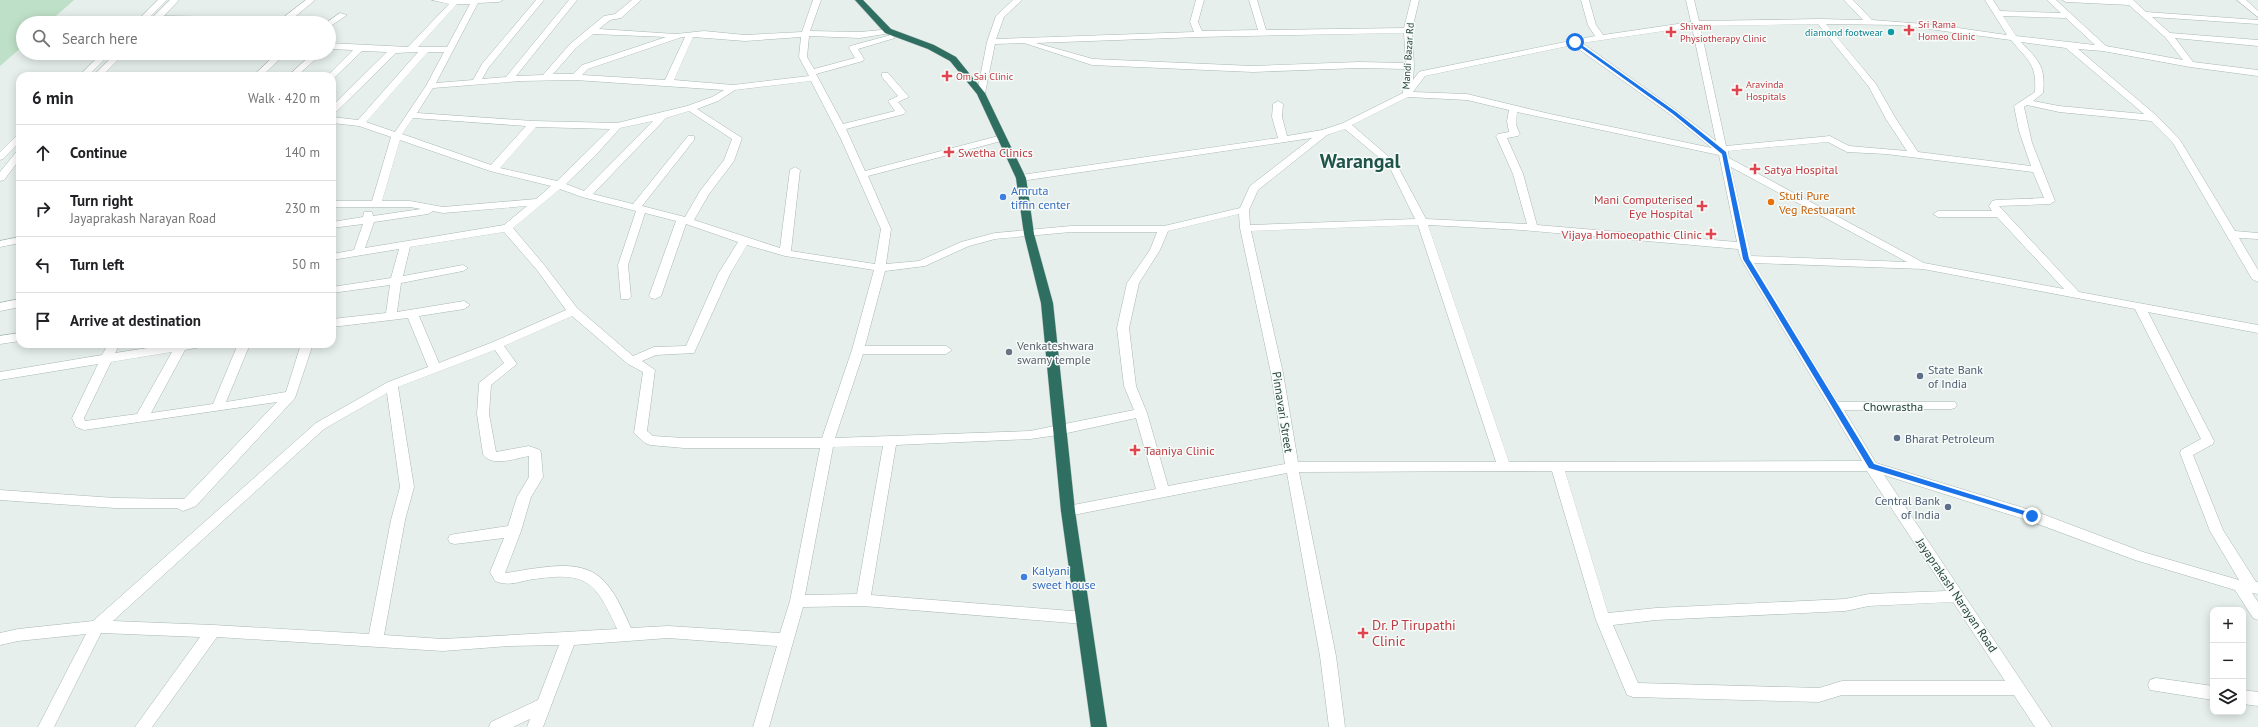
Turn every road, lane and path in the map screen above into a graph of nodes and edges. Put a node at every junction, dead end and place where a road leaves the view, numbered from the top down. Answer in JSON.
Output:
{"nodes":[{"id":1,"x":163,"y":0,"type":"edge"},
{"id":2,"x":175,"y":0,"type":"edge"},
{"id":3,"x":311,"y":0,"type":"edge"},
{"id":4,"x":441,"y":0,"type":"edge"},
{"id":5,"x":473,"y":0,"type":"edge"},
{"id":6,"x":499,"y":0,"type":"edge"},
{"id":7,"x":540,"y":0,"type":"edge"},
{"id":8,"x":560,"y":0,"type":"edge"},
{"id":9,"x":573,"y":0,"type":"edge"},
{"id":10,"x":637,"y":0,"type":"edge"},
{"id":11,"x":817,"y":0,"type":"edge"},
{"id":12,"x":859,"y":0,"type":"edge"},
{"id":13,"x":1018,"y":0,"type":"edge"},
{"id":14,"x":1200,"y":0,"type":"edge"},
{"id":15,"x":1253,"y":0,"type":"edge"},
{"id":16,"x":1415,"y":0,"type":"edge"},
{"id":17,"x":1586,"y":0,"type":"edge"},
{"id":18,"x":1690,"y":0,"type":"edge"},
{"id":19,"x":1848,"y":0,"type":"edge"},
{"id":20,"x":1989,"y":0,"type":"edge"},
{"id":21,"x":2051,"y":0,"type":"edge"},
{"id":22,"x":2066,"y":0,"type":"edge"},
{"id":23,"x":2241,"y":0,"type":"edge"},
{"id":24,"x":455,"y":2,"type":"junction"},
{"id":25,"x":2130,"y":2,"type":"edge"},
{"id":26,"x":1998,"y":13,"type":"junction"},
{"id":27,"x":2144,"y":14,"type":"junction"},
{"id":28,"x":343,"y":15,"type":"dead end"},
{"id":29,"x":2258,"y":15,"type":"edge"},
{"id":30,"x":146,"y":16,"type":"edge"},
{"id":31,"x":159,"y":16,"type":"edge"},
{"id":32,"x":292,"y":16,"type":"edge"},
{"id":33,"x":2068,"y":16,"type":"junction"},
{"id":34,"x":336,"y":20,"type":"edge"},
{"id":35,"x":1820,"y":21,"type":"junction"},
{"id":36,"x":1869,"y":21,"type":"junction"},
{"id":37,"x":2258,"y":22,"type":"edge"},
{"id":38,"x":1695,"y":24,"type":"junction"},
{"id":39,"x":1408,"y":30,"type":"junction"},
{"id":40,"x":591,"y":31,"type":"junction"},
{"id":41,"x":1263,"y":32,"type":"junction"},
{"id":42,"x":805,"y":34,"type":"junction"},
{"id":43,"x":892,"y":34,"type":"junction"},
{"id":44,"x":1199,"y":34,"type":"junction"},
{"id":45,"x":686,"y":35,"type":"junction"},
{"id":46,"x":2168,"y":35,"type":"junction"},
{"id":47,"x":1600,"y":38,"type":"junction"},
{"id":48,"x":2015,"y":39,"type":"junction"},
{"id":49,"x":1019,"y":40,"type":"junction"},
{"id":50,"x":991,"y":42,"type":"junction"},
{"id":51,"x":1575,"y":42,"type":"junction"},
{"id":52,"x":2258,"y":43,"type":"edge"},
{"id":53,"x":336,"y":46,"type":"edge"},
{"id":54,"x":2069,"y":46,"type":"junction"},
{"id":55,"x":361,"y":47,"type":"junction"},
{"id":56,"x":2103,"y":48,"type":"junction"},
{"id":57,"x":411,"y":49,"type":"junction"},
{"id":58,"x":450,"y":49,"type":"junction"},
{"id":59,"x":394,"y":50,"type":"junction"},
{"id":60,"x":425,"y":50,"type":"junction"},
{"id":61,"x":100,"y":60,"type":"edge"},
{"id":62,"x":114,"y":60,"type":"edge"},
{"id":63,"x":274,"y":60,"type":"edge"},
{"id":64,"x":310,"y":60,"type":"edge"},
{"id":65,"x":2190,"y":64,"type":"junction"},
{"id":66,"x":1410,"y":66,"type":"junction"},
{"id":67,"x":87,"y":72,"type":"edge"},
{"id":68,"x":101,"y":72,"type":"edge"},
{"id":69,"x":261,"y":72,"type":"edge"},
{"id":70,"x":297,"y":72,"type":"edge"},
{"id":71,"x":335,"y":72,"type":"edge"},
{"id":72,"x":2248,"y":72,"type":"junction"},
{"id":73,"x":2258,"y":73,"type":"edge"},
{"id":74,"x":885,"y":74,"type":"dead end"},
{"id":75,"x":811,"y":75,"type":"junction"},
{"id":76,"x":574,"y":77,"type":"junction"},
{"id":77,"x":545,"y":78,"type":"junction"},
{"id":78,"x":509,"y":79,"type":"junction"},
{"id":79,"x":670,"y":81,"type":"junction"},
{"id":80,"x":2258,"y":81,"type":"edge"},
{"id":81,"x":476,"y":82,"type":"junction"},
{"id":82,"x":430,"y":86,"type":"junction"},
{"id":83,"x":733,"y":88,"type":"junction"},
{"id":84,"x":981,"y":93,"type":"junction"},
{"id":85,"x":1407,"y":94,"type":"junction"},
{"id":86,"x":2025,"y":102,"type":"junction"},
{"id":87,"x":1278,"y":104,"type":"dead end"},
{"id":88,"x":336,"y":107,"type":"edge"},
{"id":89,"x":690,"y":108,"type":"junction"},
{"id":90,"x":1514,"y":108,"type":"junction"},
{"id":91,"x":409,"y":115,"type":"junction"},
{"id":92,"x":662,"y":116,"type":"junction"},
{"id":93,"x":2154,"y":118,"type":"junction"},
{"id":94,"x":336,"y":120,"type":"edge"},
{"id":95,"x":360,"y":123,"type":"junction"},
{"id":96,"x":533,"y":124,"type":"junction"},
{"id":97,"x":1346,"y":125,"type":"junction"},
{"id":98,"x":617,"y":126,"type":"junction"},
{"id":99,"x":840,"y":128,"type":"junction"},
{"id":100,"x":1324,"y":133,"type":"junction"},
{"id":101,"x":396,"y":137,"type":"junction"},
{"id":102,"x":691,"y":138,"type":"dead end"},
{"id":103,"x":1002,"y":138,"type":"junction"},
{"id":104,"x":1284,"y":138,"type":"junction"},
{"id":105,"x":16,"y":141,"type":"edge"},
{"id":106,"x":1724,"y":154,"type":"junction"},
{"id":107,"x":1915,"y":155,"type":"junction"},
{"id":108,"x":0,"y":157,"type":"edge"},
{"id":109,"x":16,"y":158,"type":"edge"},
{"id":110,"x":493,"y":169,"type":"junction"},
{"id":111,"x":795,"y":170,"type":"dead end"},
{"id":112,"x":2038,"y":170,"type":"junction"},
{"id":113,"x":861,"y":175,"type":"junction"},
{"id":114,"x":0,"y":178,"type":"edge"},
{"id":115,"x":1021,"y":178,"type":"junction"},
{"id":116,"x":560,"y":185,"type":"junction"},
{"id":117,"x":586,"y":195,"type":"junction"},
{"id":118,"x":374,"y":201,"type":"junction"},
{"id":119,"x":539,"y":202,"type":"junction"},
{"id":120,"x":336,"y":204,"type":"edge"},
{"id":121,"x":638,"y":209,"type":"junction"},
{"id":122,"x":443,"y":210,"type":"junction"},
{"id":123,"x":1244,"y":210,"type":"junction"},
{"id":124,"x":1938,"y":214,"type":"dead end"},
{"id":125,"x":2000,"y":214,"type":"junction"},
{"id":126,"x":369,"y":220,"type":"junction"},
{"id":127,"x":685,"y":220,"type":"junction"},
{"id":128,"x":1422,"y":222,"type":"junction"},
{"id":129,"x":336,"y":224,"type":"edge"},
{"id":130,"x":507,"y":228,"type":"junction"},
{"id":131,"x":1245,"y":228,"type":"junction"},
{"id":132,"x":1533,"y":228,"type":"junction"},
{"id":133,"x":1164,"y":230,"type":"junction"},
{"id":134,"x":1029,"y":234,"type":"junction"},
{"id":135,"x":2231,"y":234,"type":"junction"},
{"id":136,"x":2258,"y":236,"type":"edge"},
{"id":137,"x":16,"y":241,"type":"edge"},
{"id":138,"x":744,"y":241,"type":"junction"},
{"id":139,"x":0,"y":244,"type":"edge"},
{"id":140,"x":406,"y":244,"type":"junction"},
{"id":141,"x":1742,"y":246,"type":"junction"},
{"id":142,"x":358,"y":253,"type":"junction"},
{"id":143,"x":785,"y":253,"type":"junction"},
{"id":144,"x":336,"y":256,"type":"edge"},
{"id":145,"x":1746,"y":259,"type":"junction"},
{"id":146,"x":1923,"y":266,"type":"junction"},
{"id":147,"x":463,"y":268,"type":"dead end"},
{"id":148,"x":880,"y":268,"type":"junction"},
{"id":149,"x":2258,"y":278,"type":"edge"},
{"id":150,"x":396,"y":281,"type":"junction"},
{"id":151,"x":336,"y":289,"type":"edge"},
{"id":152,"x":2075,"y":294,"type":"junction"},
{"id":153,"x":655,"y":296,"type":"dead end"},
{"id":154,"x":625,"y":297,"type":"dead end"},
{"id":155,"x":16,"y":304,"type":"edge"},
{"id":156,"x":464,"y":305,"type":"dead end"},
{"id":157,"x":0,"y":307,"type":"edge"},
{"id":158,"x":2140,"y":308,"type":"junction"},
{"id":159,"x":573,"y":311,"type":"junction"},
{"id":160,"x":412,"y":314,"type":"junction"},
{"id":161,"x":391,"y":316,"type":"junction"},
{"id":162,"x":336,"y":323,"type":"edge"},
{"id":163,"x":2258,"y":329,"type":"edge"},
{"id":164,"x":16,"y":337,"type":"edge"},
{"id":165,"x":0,"y":340,"type":"edge"},
{"id":166,"x":497,"y":345,"type":"junction"},
{"id":167,"x":112,"y":348,"type":"edge"},
{"id":168,"x":168,"y":348,"type":"edge"},
{"id":169,"x":180,"y":348,"type":"edge"},
{"id":170,"x":242,"y":348,"type":"edge"},
{"id":171,"x":306,"y":348,"type":"edge"},
{"id":172,"x":858,"y":350,"type":"junction"},
{"id":173,"x":946,"y":350,"type":"dead end"},
{"id":174,"x":106,"y":358,"type":"junction"},
{"id":175,"x":632,"y":361,"type":"junction"},
{"id":176,"x":435,"y":368,"type":"junction"},
{"id":177,"x":0,"y":376,"type":"edge"},
{"id":178,"x":392,"y":385,"type":"junction"},
{"id":179,"x":291,"y":395,"type":"junction"},
{"id":180,"x":1952,"y":405,"type":"dead end"},
{"id":181,"x":1835,"y":406,"type":"junction"},
{"id":182,"x":218,"y":407,"type":"junction"},
{"id":183,"x":1141,"y":413,"type":"junction"},
{"id":184,"x":141,"y":419,"type":"junction"},
{"id":185,"x":1058,"y":431,"type":"junction"},
{"id":186,"x":890,"y":441,"type":"junction"},
{"id":187,"x":827,"y":443,"type":"junction"},
{"id":188,"x":1871,"y":466,"type":"junction"},
{"id":189,"x":1292,"y":467,"type":"junction"},
{"id":190,"x":1557,"y":467,"type":"junction"},
{"id":191,"x":1505,"y":468,"type":"junction"},
{"id":192,"x":1163,"y":491,"type":"junction"},
{"id":193,"x":0,"y":495,"type":"edge"},
{"id":194,"x":1068,"y":511,"type":"junction"},
{"id":195,"x":514,"y":531,"type":"junction"},
{"id":196,"x":455,"y":539,"type":"dead end"},
{"id":197,"x":2250,"y":587,"type":"edge"},
{"id":198,"x":1957,"y":596,"type":"junction"},
{"id":199,"x":863,"y":600,"type":"junction"},
{"id":200,"x":798,"y":601,"type":"junction"},
{"id":201,"x":2258,"y":614,"type":"edge"},
{"id":202,"x":1084,"y":618,"type":"junction"},
{"id":203,"x":1603,"y":620,"type":"junction"},
{"id":204,"x":97,"y":627,"type":"junction"},
{"id":205,"x":213,"y":631,"type":"junction"},
{"id":206,"x":627,"y":635,"type":"junction"},
{"id":207,"x":569,"y":638,"type":"junction"},
{"id":208,"x":0,"y":639,"type":"edge"},
{"id":209,"x":787,"y":640,"type":"junction"},
{"id":210,"x":375,"y":642,"type":"junction"},
{"id":211,"x":2156,"y":685,"type":"dead end"},
{"id":212,"x":2018,"y":688,"type":"junction"},
{"id":213,"x":2210,"y":693,"type":"edge"},
{"id":214,"x":2246,"y":698,"type":"edge"},
{"id":215,"x":2258,"y":700,"type":"edge"},
{"id":216,"x":543,"y":705,"type":"junction"},
{"id":217,"x":46,"y":727,"type":"edge"},
{"id":218,"x":143,"y":727,"type":"edge"},
{"id":219,"x":497,"y":727,"type":"edge"},
{"id":220,"x":535,"y":727,"type":"edge"},
{"id":221,"x":761,"y":727,"type":"edge"},
{"id":222,"x":1099,"y":727,"type":"edge"},
{"id":223,"x":1338,"y":727,"type":"edge"},
{"id":224,"x":2044,"y":727,"type":"edge"}],
"edges":[{"from":1,"to":30,"type":"street"},
{"from":2,"to":31,"type":"street"},
{"from":3,"to":32,"type":"street"},
{"from":4,"to":24,"type":"street"},
{"from":5,"to":6,"type":"street"},
{"from":5,"to":24,"type":"street"},
{"from":5,"to":58,"type":"street"},
{"from":7,"to":81,"type":"street"},
{"from":8,"to":9,"type":"street"},
{"from":9,"to":78,"type":"street"},
{"from":10,"to":40,"type":"street"},
{"from":11,"to":42,"type":"street"},
{"from":12,"to":43,"type":"highway"},
{"from":13,"to":50,"type":"street"},
{"from":14,"to":44,"type":"street"},
{"from":15,"to":41,"type":"street"},
{"from":16,"to":39,"type":"street","name":"Mandi Bazar Rd"},
{"from":17,"to":47,"type":"street"},
{"from":18,"to":38,"type":"street","name":"Jayaprakash Narayan Road"},
{"from":19,"to":36,"type":"street"},
{"from":20,"to":26,"type":"street"},
{"from":21,"to":33,"type":"street"},
{"from":22,"to":25,"type":"street"},
{"from":23,"to":29,"type":"street"},
{"from":24,"to":57,"type":"street"},
{"from":25,"to":27,"type":"street"},
{"from":26,"to":33,"type":"street"},
{"from":26,"to":48,"type":"street"},
{"from":27,"to":37,"type":"street"},
{"from":27,"to":46,"type":"street"},
{"from":28,"to":34,"type":"street"},
{"from":33,"to":56,"type":"street"},
{"from":35,"to":36,"type":"street"},
{"from":35,"to":38,"type":"street"},
{"from":35,"to":107,"type":"street"},
{"from":36,"to":48,"type":"street"},
{"from":38,"to":47,"type":"street"},
{"from":38,"to":106,"type":"street","name":"Jayaprakash Narayan Road"},
{"from":39,"to":41,"type":"street"},
{"from":39,"to":66,"type":"street","name":"Mandi Bazar Rd"},
{"from":40,"to":45,"type":"street"},
{"from":40,"to":77,"type":"street"},
{"from":41,"to":44,"type":"street"},
{"from":42,"to":43,"type":"street"},
{"from":42,"to":45,"type":"street"},
{"from":42,"to":75,"type":"street"},
{"from":43,"to":75,"type":"street"},
{"from":43,"to":84,"type":"highway"},
{"from":44,"to":49,"type":"street"},
{"from":45,"to":76,"type":"street"},
{"from":45,"to":79,"type":"street"},
{"from":46,"to":52,"type":"street"},
{"from":46,"to":65,"type":"street"},
{"from":47,"to":51,"type":"street"},
{"from":48,"to":54,"type":"street"},
{"from":48,"to":86,"type":"street"},
{"from":49,"to":50,"type":"street"},
{"from":49,"to":66,"type":"street"},
{"from":50,"to":84,"type":"street"},
{"from":51,"to":85,"type":"street"},
{"from":51,"to":106,"type":"street"},
{"from":53,"to":55,"type":"street"},
{"from":54,"to":56,"type":"street"},
{"from":54,"to":93,"type":"street"},
{"from":55,"to":59,"type":"street"},
{"from":55,"to":71,"type":"street"},
{"from":56,"to":65,"type":"street"},
{"from":57,"to":59,"type":"street"},
{"from":57,"to":60,"type":"street"},
{"from":58,"to":60,"type":"street"},
{"from":58,"to":82,"type":"street"},
{"from":59,"to":88,"type":"street"},
{"from":60,"to":95,"type":"street"},
{"from":61,"to":67,"type":"street"},
{"from":62,"to":68,"type":"street"},
{"from":63,"to":69,"type":"street"},
{"from":64,"to":70,"type":"street"},
{"from":65,"to":72,"type":"street"},
{"from":66,"to":85,"type":"street","name":"Mandi Bazar Rd"},
{"from":72,"to":73,"type":"street"},
{"from":72,"to":80,"type":"street"},
{"from":74,"to":99,"type":"street"},
{"from":75,"to":83,"type":"street"},
{"from":75,"to":99,"type":"street"},
{"from":76,"to":77,"type":"street"},
{"from":76,"to":79,"type":"street"},
{"from":77,"to":78,"type":"street"},
{"from":78,"to":81,"type":"street"},
{"from":79,"to":83,"type":"street"},
{"from":81,"to":82,"type":"street"},
{"from":82,"to":91,"type":"street"},
{"from":83,"to":89,"type":"street"},
{"from":84,"to":103,"type":"highway"},
{"from":85,"to":90,"type":"street"},
{"from":85,"to":97,"type":"street","name":"Mandi Bazar Rd"},
{"from":86,"to":93,"type":"street"},
{"from":86,"to":112,"type":"street"},
{"from":87,"to":104,"type":"street"},
{"from":89,"to":92,"type":"street"},
{"from":89,"to":127,"type":"street"},
{"from":90,"to":106,"type":"street"},
{"from":90,"to":132,"type":"street"},
{"from":91,"to":96,"type":"street"},
{"from":91,"to":101,"type":"street"},
{"from":92,"to":98,"type":"street"},
{"from":92,"to":117,"type":"street"},
{"from":93,"to":135,"type":"street"},
{"from":94,"to":95,"type":"street"},
{"from":95,"to":101,"type":"street"},
{"from":96,"to":98,"type":"street"},
{"from":96,"to":110,"type":"street"},
{"from":97,"to":100,"type":"street","name":"Mandi Bazar Rd"},
{"from":97,"to":128,"type":"street"},
{"from":98,"to":116,"type":"street"},
{"from":99,"to":113,"type":"street"},
{"from":100,"to":104,"type":"street"},
{"from":100,"to":123,"type":"street","name":"Pinnavari Street"},
{"from":101,"to":110,"type":"street"},
{"from":101,"to":118,"type":"street"},
{"from":102,"to":121,"type":"street"},
{"from":103,"to":113,"type":"street"},
{"from":103,"to":115,"type":"highway"},
{"from":104,"to":115,"type":"street"},
{"from":105,"to":108,"type":"street"},
{"from":106,"to":107,"type":"street"},
{"from":106,"to":141,"type":"street","name":"Jayaprakash Narayan Road"},
{"from":106,"to":146,"type":"street"},
{"from":107,"to":112,"type":"street"},
{"from":109,"to":114,"type":"street"},
{"from":110,"to":116,"type":"street"},
{"from":111,"to":143,"type":"street"},
{"from":112,"to":125,"type":"street"},
{"from":113,"to":148,"type":"street"},
{"from":115,"to":134,"type":"highway"},
{"from":116,"to":117,"type":"street"},
{"from":116,"to":119,"type":"street"},
{"from":117,"to":121,"type":"street"},
{"from":118,"to":120,"type":"street"},
{"from":118,"to":122,"type":"street"},
{"from":118,"to":126,"type":"street"},
{"from":119,"to":122,"type":"street"},
{"from":119,"to":130,"type":"street"},
{"from":121,"to":127,"type":"street"},
{"from":121,"to":154,"type":"street"},
{"from":122,"to":126,"type":"street"},
{"from":123,"to":131,"type":"street","name":"Pinnavari Street"},
{"from":123,"to":133,"type":"street"},
{"from":124,"to":125,"type":"street"},
{"from":125,"to":152,"type":"street"},
{"from":126,"to":129,"type":"street"},
{"from":126,"to":142,"type":"street"},
{"from":127,"to":138,"type":"street"},
{"from":127,"to":153,"type":"street"},
{"from":128,"to":131,"type":"street"},
{"from":128,"to":132,"type":"street"},
{"from":128,"to":191,"type":"street"},
{"from":130,"to":140,"type":"street"},
{"from":130,"to":159,"type":"street"},
{"from":131,"to":189,"type":"street","name":"Pinnavari Street"},
{"from":132,"to":141,"type":"street"},
{"from":133,"to":134,"type":"street"},
{"from":133,"to":183,"type":"street"},
{"from":134,"to":148,"type":"street"},
{"from":134,"to":185,"type":"highway"},
{"from":135,"to":136,"type":"street"},
{"from":135,"to":149,"type":"street"},
{"from":137,"to":139,"type":"street"},
{"from":138,"to":143,"type":"street"},
{"from":138,"to":175,"type":"street"},
{"from":140,"to":142,"type":"street"},
{"from":140,"to":150,"type":"street"},
{"from":141,"to":145,"type":"street","name":"Jayaprakash Narayan Road"},
{"from":142,"to":144,"type":"street"},
{"from":143,"to":148,"type":"street"},
{"from":145,"to":146,"type":"street"},
{"from":145,"to":181,"type":"street","name":"Jayaprakash Narayan Road"},
{"from":146,"to":152,"type":"street"},
{"from":147,"to":150,"type":"street"},
{"from":148,"to":172,"type":"street"},
{"from":150,"to":151,"type":"street"},
{"from":150,"to":161,"type":"street"},
{"from":152,"to":158,"type":"street"},
{"from":155,"to":157,"type":"street"},
{"from":156,"to":160,"type":"street"},
{"from":158,"to":163,"type":"street"},
{"from":158,"to":197,"type":"street"},
{"from":159,"to":166,"type":"street"},
{"from":159,"to":175,"type":"street"},
{"from":160,"to":161,"type":"street"},
{"from":160,"to":176,"type":"street"},
{"from":161,"to":162,"type":"street"},
{"from":164,"to":165,"type":"street"},
{"from":166,"to":176,"type":"street"},
{"from":166,"to":195,"type":"street"},
{"from":167,"to":174,"type":"street"},
{"from":168,"to":174,"type":"street"},
{"from":169,"to":184,"type":"street"},
{"from":170,"to":182,"type":"street"},
{"from":171,"to":179,"type":"street"},
{"from":172,"to":173,"type":"street"},
{"from":172,"to":187,"type":"street"},
{"from":174,"to":177,"type":"street"},
{"from":174,"to":184,"type":"street"},
{"from":175,"to":187,"type":"street"},
{"from":176,"to":178,"type":"street"},
{"from":178,"to":204,"type":"street"},
{"from":178,"to":210,"type":"street"},
{"from":179,"to":182,"type":"street"},
{"from":179,"to":193,"type":"street"},
{"from":180,"to":181,"type":"street","name":"Chowrastha"},
{"from":181,"to":188,"type":"street","name":"Jayaprakash Narayan Road"},
{"from":182,"to":184,"type":"street"},
{"from":183,"to":185,"type":"street"},
{"from":183,"to":192,"type":"street"},
{"from":185,"to":186,"type":"street"},
{"from":185,"to":194,"type":"highway"},
{"from":186,"to":187,"type":"street"},
{"from":186,"to":199,"type":"street"},
{"from":187,"to":200,"type":"street"},
{"from":188,"to":190,"type":"street"},
{"from":188,"to":197,"type":"street"},
{"from":188,"to":198,"type":"street","name":"Jayaprakash Narayan Road"},
{"from":189,"to":191,"type":"street"},
{"from":189,"to":192,"type":"street"},
{"from":189,"to":223,"type":"street","name":"Pinnavari Street"},
{"from":190,"to":191,"type":"street"},
{"from":190,"to":203,"type":"street"},
{"from":192,"to":194,"type":"street"},
{"from":194,"to":202,"type":"highway"},
{"from":195,"to":196,"type":"street"},
{"from":195,"to":206,"type":"street"},
{"from":197,"to":201,"type":"street"},
{"from":198,"to":203,"type":"street"},
{"from":198,"to":212,"type":"street","name":"Jayaprakash Narayan Road"},
{"from":199,"to":200,"type":"street"},
{"from":199,"to":202,"type":"street"},
{"from":200,"to":209,"type":"street"},
{"from":202,"to":222,"type":"highway"},
{"from":203,"to":212,"type":"street"},
{"from":204,"to":205,"type":"street"},
{"from":204,"to":208,"type":"street"},
{"from":204,"to":217,"type":"street"},
{"from":205,"to":210,"type":"street"},
{"from":205,"to":218,"type":"street"},
{"from":206,"to":207,"type":"street"},
{"from":206,"to":209,"type":"street"},
{"from":207,"to":210,"type":"street"},
{"from":207,"to":216,"type":"street"},
{"from":209,"to":221,"type":"street"},
{"from":211,"to":213,"type":"street"},
{"from":212,"to":224,"type":"street","name":"Jayaprakash Narayan Road"},
{"from":214,"to":215,"type":"street"},
{"from":216,"to":219,"type":"street"},
{"from":216,"to":220,"type":"street"}]}
